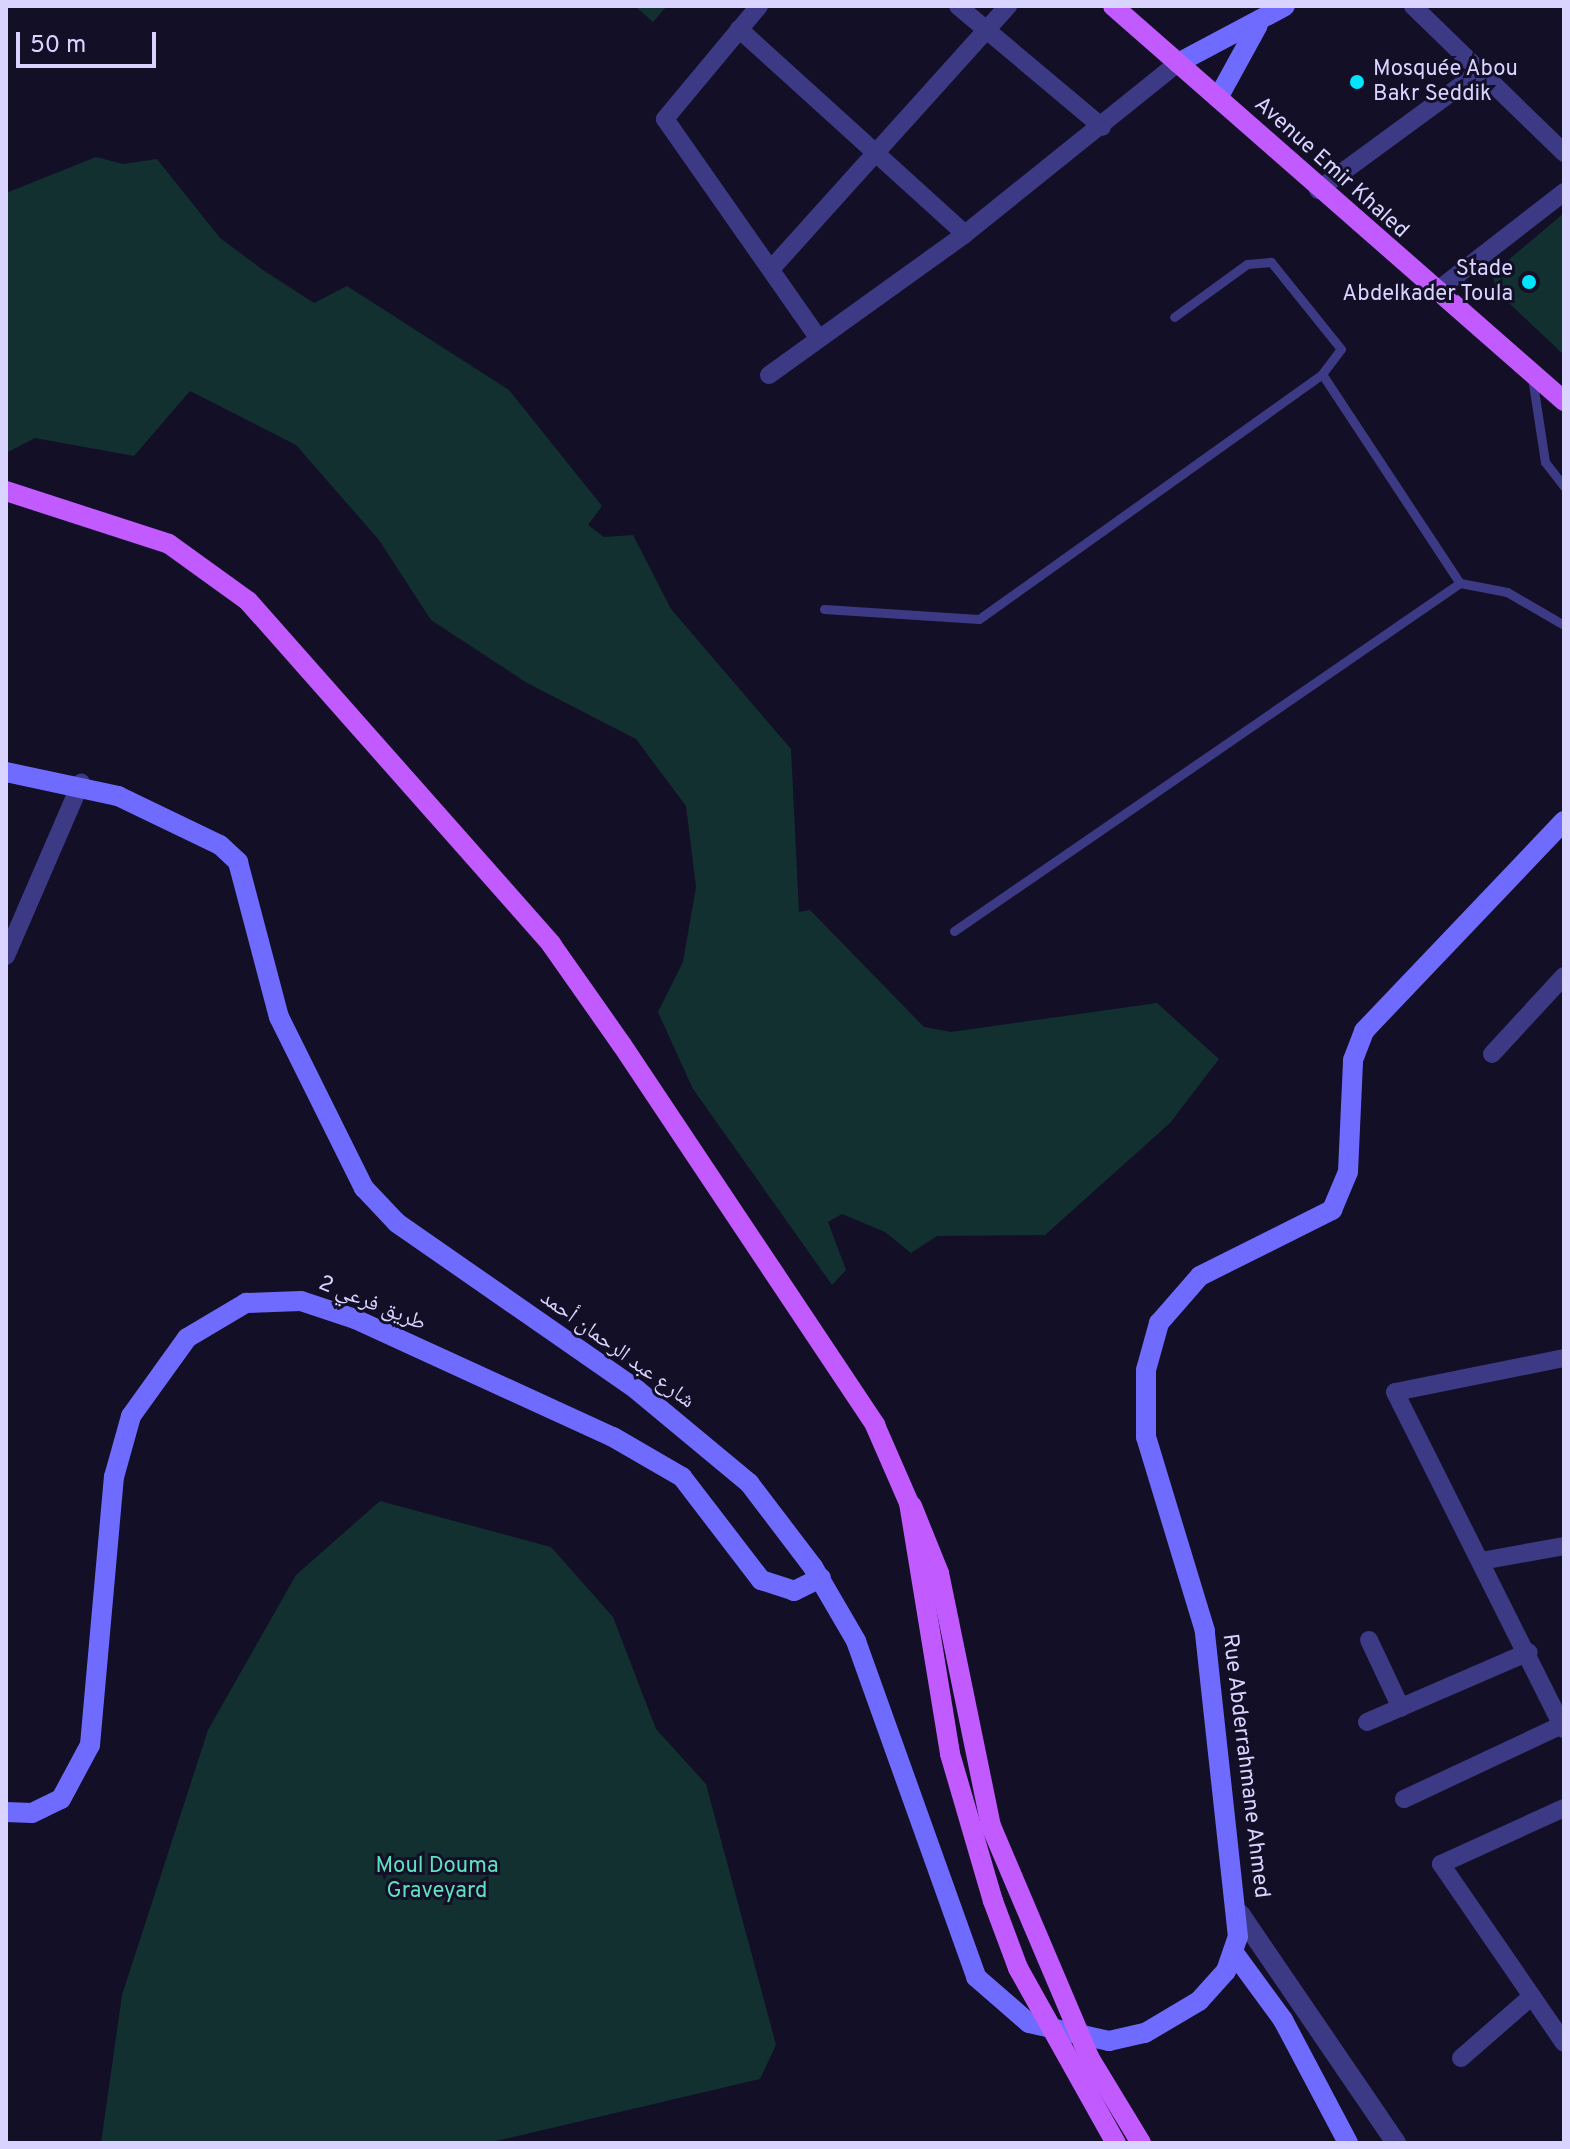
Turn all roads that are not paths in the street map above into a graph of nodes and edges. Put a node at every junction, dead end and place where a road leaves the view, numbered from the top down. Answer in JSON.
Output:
{"nodes":[{"id":1,"x":759,"y":6,"type":"edge"},
{"id":2,"x":958,"y":6,"type":"edge"},
{"id":3,"x":1008,"y":6,"type":"edge"},
{"id":4,"x":1285,"y":6,"type":"edge"},
{"id":5,"x":1413,"y":6,"type":"edge"},
{"id":6,"x":1119,"y":8,"type":"edge"},
{"id":7,"x":1259,"y":24,"type":"junction"},
{"id":8,"x":739,"y":29,"type":"junction"},
{"id":9,"x":985,"y":30,"type":"junction"},
{"id":10,"x":1178,"y":63,"type":"junction"},
{"id":11,"x":1482,"y":70,"type":"junction"},
{"id":12,"x":1218,"y":98,"type":"junction"},
{"id":13,"x":1102,"y":127,"type":"junction"},
{"id":14,"x":877,"y":152,"type":"junction"},
{"id":15,"x":1564,"y":153,"type":"edge"},
{"id":16,"x":1318,"y":190,"type":"junction"},
{"id":17,"x":1564,"y":192,"type":"edge"},
{"id":18,"x":965,"y":234,"type":"junction"},
{"id":19,"x":772,"y":268,"type":"junction"},
{"id":20,"x":1434,"y":293,"type":"junction"},
{"id":21,"x":1174,"y":317,"type":"dead end"},
{"id":22,"x":817,"y":336,"type":"junction"},
{"id":23,"x":1322,"y":374,"type":"junction"},
{"id":24,"x":1531,"y":374,"type":"junction"},
{"id":25,"x":769,"y":375,"type":"dead end"},
{"id":26,"x":1564,"y":401,"type":"edge"},
{"id":27,"x":1564,"y":486,"type":"edge"},
{"id":28,"x":6,"y":491,"type":"edge"},
{"id":29,"x":1460,"y":583,"type":"junction"},
{"id":30,"x":824,"y":609,"type":"dead end"},
{"id":31,"x":1564,"y":625,"type":"edge"},
{"id":32,"x":6,"y":772,"type":"edge"},
{"id":33,"x":81,"y":783,"type":"junction"},
{"id":34,"x":1560,"y":833,"type":"edge"},
{"id":35,"x":954,"y":931,"type":"dead end"},
{"id":36,"x":6,"y":956,"type":"edge"},
{"id":37,"x":1564,"y":976,"type":"edge"},
{"id":38,"x":1492,"y":1054,"type":"dead end"},
{"id":39,"x":1562,"y":1360,"type":"edge"},
{"id":40,"x":909,"y":1503,"type":"junction"},
{"id":41,"x":1564,"y":1546,"type":"edge"},
{"id":42,"x":1481,"y":1561,"type":"junction"},
{"id":43,"x":821,"y":1578,"type":"junction"},
{"id":44,"x":1369,"y":1640,"type":"dead end"},
{"id":45,"x":1529,"y":1652,"type":"junction"},
{"id":46,"x":1401,"y":1708,"type":"junction"},
{"id":47,"x":1367,"y":1722,"type":"dead end"},
{"id":48,"x":1563,"y":1726,"type":"edge"},
{"id":49,"x":1404,"y":1799,"type":"dead end"},
{"id":50,"x":1564,"y":1808,"type":"edge"},
{"id":51,"x":6,"y":1812,"type":"edge"},
{"id":52,"x":1240,"y":1914,"type":"junction"},
{"id":53,"x":1234,"y":1953,"type":"junction"},
{"id":54,"x":1532,"y":1996,"type":"junction"},
{"id":55,"x":1126,"y":2038,"type":"joint"},
{"id":56,"x":1564,"y":2043,"type":"edge"},
{"id":57,"x":1461,"y":2058,"type":"dead end"},
{"id":58,"x":1116,"y":2143,"type":"edge"},
{"id":59,"x":1141,"y":2143,"type":"edge"},
{"id":60,"x":1348,"y":2143,"type":"edge"},
{"id":61,"x":1396,"y":2143,"type":"edge"}],
"edges":[{"from":1,"to":8,"type":"street"},
{"from":2,"to":9,"type":"street"},
{"from":3,"to":9,"type":"street"},
{"from":4,"to":7,"type":"main road"},
{"from":5,"to":11,"type":"street"},
{"from":6,"to":10,"type":"main road","name":"Avenue Emir Khaled"},
{"from":7,"to":10,"type":"main road"},
{"from":7,"to":12,"type":"main road"},
{"from":8,"to":14,"type":"street"},
{"from":8,"to":19,"type":"street"},
{"from":9,"to":13,"type":"street"},
{"from":9,"to":14,"type":"street"},
{"from":10,"to":12,"type":"main road","name":"Avenue Emir Khaled"},
{"from":10,"to":13,"type":"street"},
{"from":11,"to":15,"type":"street"},
{"from":11,"to":16,"type":"street"},
{"from":12,"to":16,"type":"main road","name":"Avenue Emir Khaled"},
{"from":13,"to":18,"type":"street"},
{"from":14,"to":18,"type":"street"},
{"from":14,"to":19,"type":"street"},
{"from":16,"to":20,"type":"main road","name":"Avenue Emir Khaled"},
{"from":17,"to":20,"type":"street"},
{"from":18,"to":22,"type":"street"},
{"from":19,"to":22,"type":"street"},
{"from":20,"to":24,"type":"main road","name":"Avenue Emir Khaled"},
{"from":21,"to":23,"type":"lane"},
{"from":22,"to":25,"type":"street"},
{"from":23,"to":29,"type":"lane"},
{"from":23,"to":30,"type":"lane"},
{"from":24,"to":26,"type":"main road","name":"Avenue Emir Khaled"},
{"from":24,"to":27,"type":"lane"},
{"from":28,"to":40,"type":"main road"},
{"from":29,"to":31,"type":"lane"},
{"from":29,"to":35,"type":"lane"},
{"from":32,"to":33,"type":"main road","name":"شارع عبد الرحمان أحمد"},
{"from":33,"to":36,"type":"street"},
{"from":33,"to":43,"type":"main road","name":"شارع عبد الرحمان أحمد"},
{"from":34,"to":52,"type":"main road","name":"Rue Abderrahmane Ahmed"},
{"from":37,"to":38,"type":"street"},
{"from":39,"to":42,"type":"street"},
{"from":40,"to":58,"type":"main road"},
{"from":40,"to":59,"type":"main road"},
{"from":41,"to":42,"type":"street"},
{"from":42,"to":45,"type":"street"},
{"from":43,"to":51,"type":"main road","name":"طريق فرعي 2"},
{"from":43,"to":55,"type":"main road","name":"شارع عبد الرحمان أحمد"},
{"from":44,"to":46,"type":"street"},
{"from":45,"to":46,"type":"street"},
{"from":45,"to":48,"type":"street"},
{"from":46,"to":47,"type":"street"},
{"from":48,"to":49,"type":"street"},
{"from":50,"to":54,"type":"street"},
{"from":52,"to":53,"type":"main road","name":"Rue Abderrahmane Ahmed"},
{"from":52,"to":61,"type":"street"},
{"from":53,"to":55,"type":"main road","name":"Rue Abderrahmane Ahmed"},
{"from":53,"to":60,"type":"main road"},
{"from":54,"to":56,"type":"street"},
{"from":54,"to":57,"type":"street"}]}
